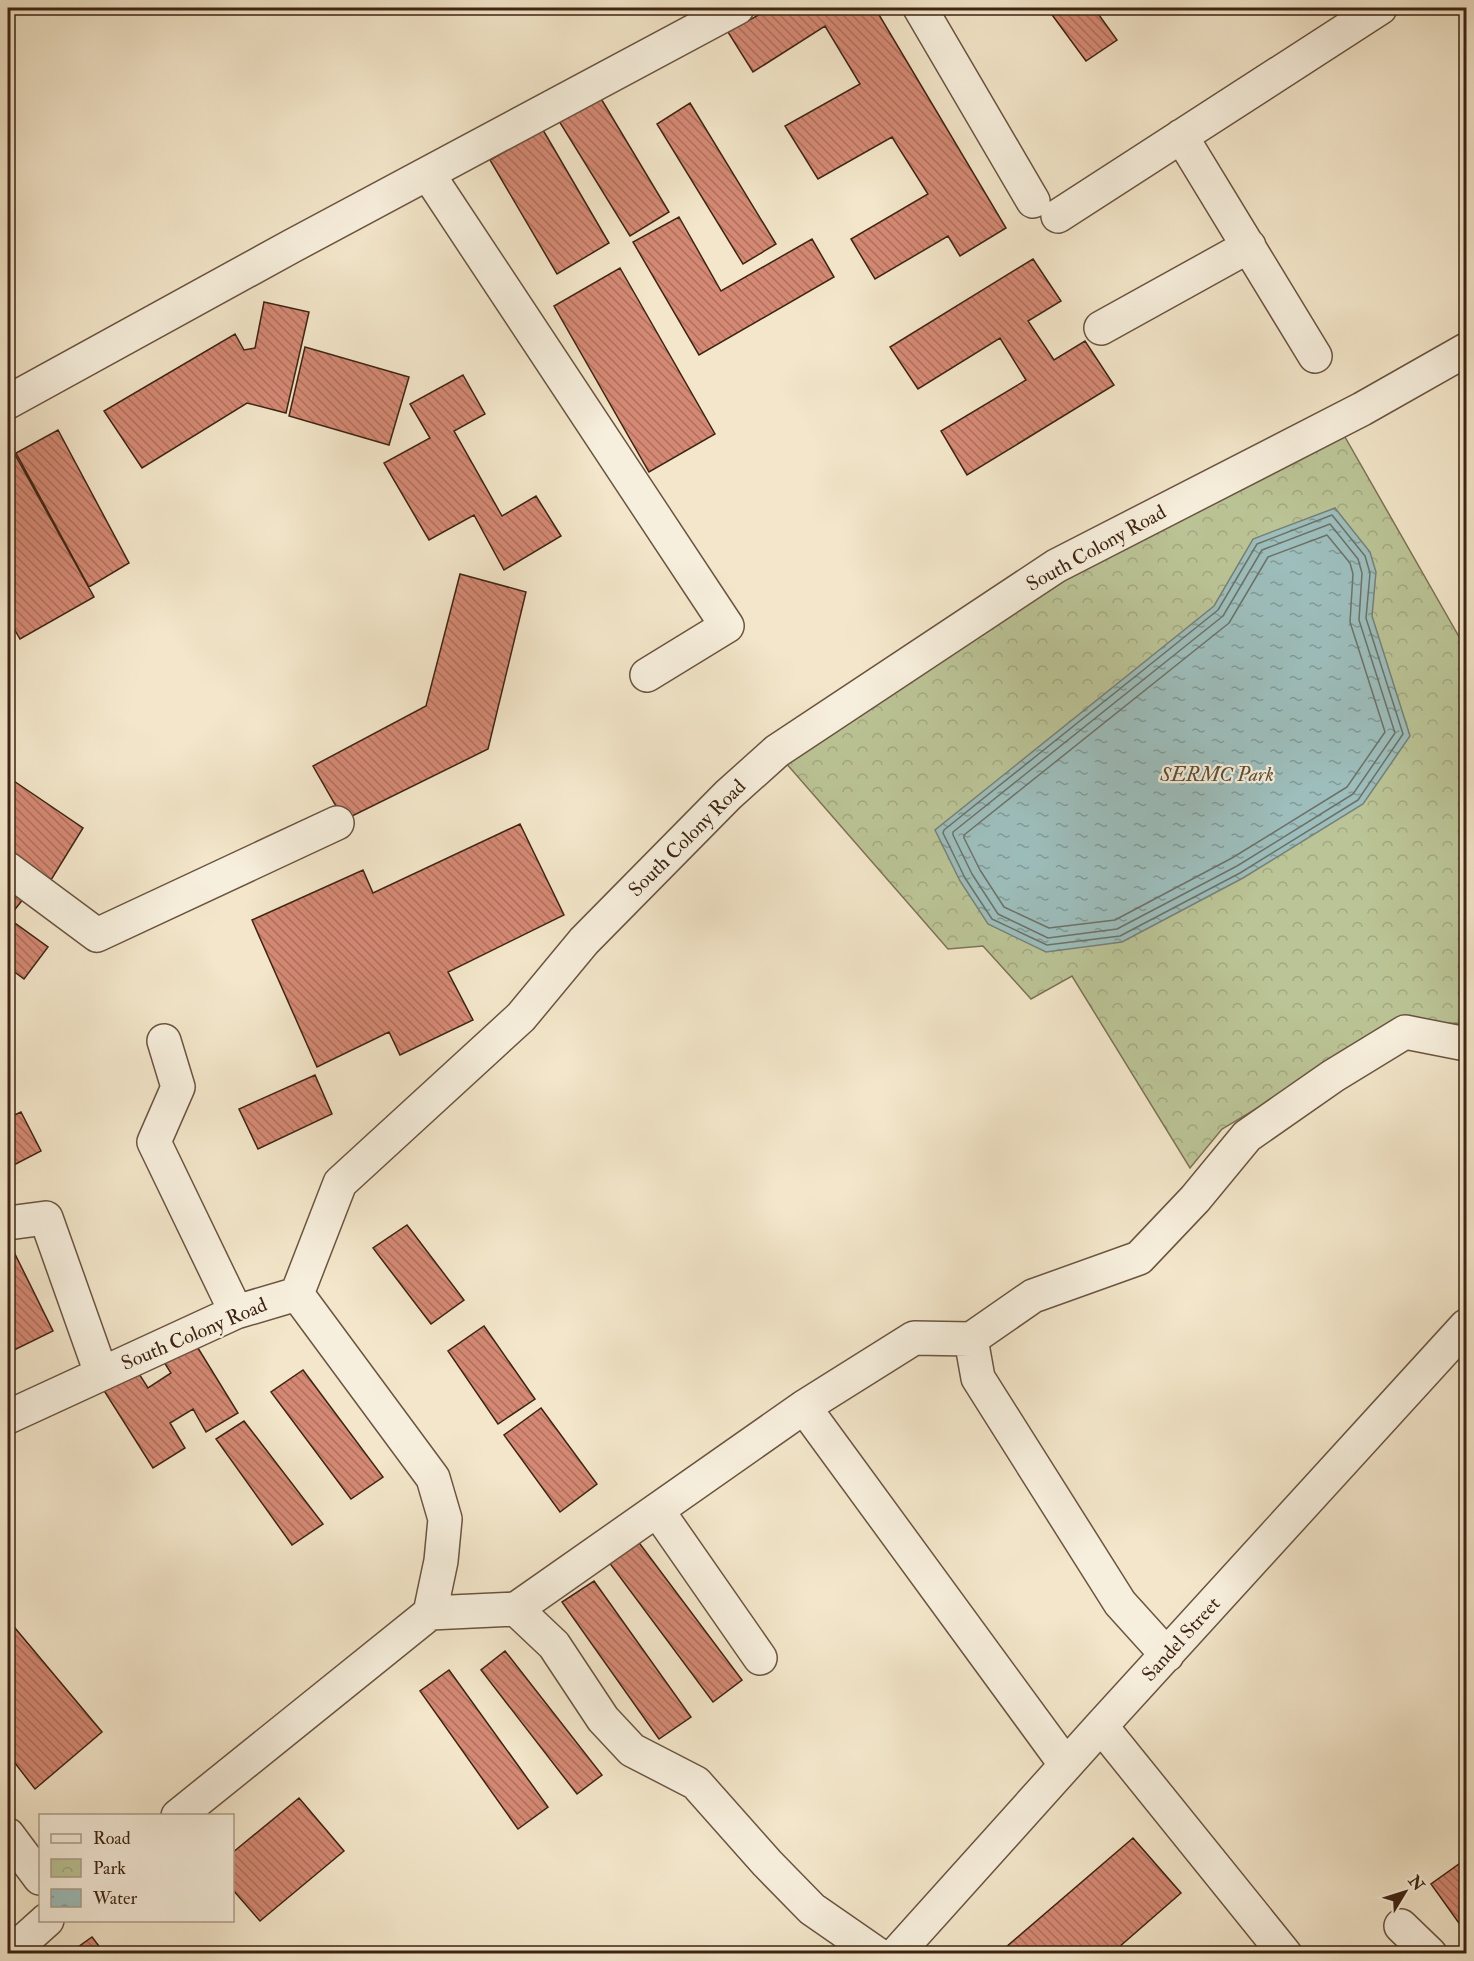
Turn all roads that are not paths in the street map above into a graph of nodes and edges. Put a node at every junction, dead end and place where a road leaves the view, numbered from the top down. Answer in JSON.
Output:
{"nodes":[{"id":1,"x":737,"y":8,"type":"edge"},
{"id":2,"x":920,"y":8,"type":"edge"},
{"id":3,"x":1380,"y":8,"type":"edge"},
{"id":4,"x":1181,"y":136,"type":"junction"},
{"id":5,"x":428,"y":174,"type":"junction"},
{"id":6,"x":1249,"y":246,"type":"junction"},
{"id":7,"x":1101,"y":328,"type":"dead end"},
{"id":8,"x":1467,"y":350,"type":"edge"},
{"id":9,"x":1316,"y":356,"type":"dead end"},
{"id":10,"x":8,"y":402,"type":"edge"},
{"id":11,"x":647,"y":675,"type":"dead end"},
{"id":12,"x":337,"y":824,"type":"dead end"},
{"id":13,"x":8,"y":869,"type":"edge"},
{"id":14,"x":164,"y":1041,"type":"dead end"},
{"id":15,"x":1467,"y":1044,"type":"edge"},
{"id":16,"x":8,"y":1223,"type":"edge"},
{"id":17,"x":297,"y":1294,"type":"junction"},
{"id":18,"x":236,"y":1312,"type":"junction"},
{"id":19,"x":1467,"y":1326,"type":"edge"},
{"id":20,"x":971,"y":1339,"type":"junction"},
{"id":21,"x":101,"y":1373,"type":"junction"},
{"id":22,"x":804,"y":1407,"type":"junction"},
{"id":23,"x":8,"y":1417,"type":"edge"},
{"id":24,"x":657,"y":1510,"type":"junction"},
{"id":25,"x":516,"y":1609,"type":"junction"},
{"id":26,"x":430,"y":1613,"type":"junction"},
{"id":27,"x":1167,"y":1655,"type":"junction"},
{"id":28,"x":760,"y":1658,"type":"dead end"},
{"id":29,"x":1101,"y":1726,"type":"junction"},
{"id":30,"x":1066,"y":1765,"type":"junction"},
{"id":31,"x":179,"y":1814,"type":"edge"},
{"id":32,"x":8,"y":1835,"type":"edge"},
{"id":33,"x":39,"y":1877,"type":"edge"},
{"id":34,"x":45,"y":1922,"type":"edge"},
{"id":35,"x":1401,"y":1926,"type":"dead end"},
{"id":36,"x":9,"y":1953,"type":"edge"},
{"id":37,"x":877,"y":1953,"type":"edge"},
{"id":38,"x":896,"y":1953,"type":"edge"},
{"id":39,"x":1285,"y":1953,"type":"edge"},
{"id":40,"x":1430,"y":1953,"type":"edge"}],
"edges":[{"from":1,"to":5,"type":"street"},
{"from":2,"to":4,"type":"street"},
{"from":3,"to":4,"type":"street"},
{"from":4,"to":6,"type":"street"},
{"from":5,"to":10,"type":"street"},
{"from":5,"to":11,"type":"street"},
{"from":6,"to":7,"type":"street"},
{"from":6,"to":9,"type":"street"},
{"from":8,"to":17,"type":"street","name":"South Colony Road"},
{"from":12,"to":13,"type":"street"},
{"from":14,"to":18,"type":"street"},
{"from":15,"to":20,"type":"street"},
{"from":16,"to":21,"type":"street"},
{"from":17,"to":18,"type":"street","name":"South Colony Road"},
{"from":17,"to":26,"type":"street"},
{"from":18,"to":21,"type":"street","name":"South Colony Road"},
{"from":19,"to":27,"type":"street","name":"Sandel Street"},
{"from":20,"to":22,"type":"street"},
{"from":20,"to":27,"type":"street"},
{"from":21,"to":23,"type":"street","name":"South Colony Road"},
{"from":22,"to":24,"type":"street"},
{"from":22,"to":30,"type":"street"},
{"from":24,"to":25,"type":"street"},
{"from":24,"to":28,"type":"street"},
{"from":25,"to":26,"type":"street"},
{"from":25,"to":37,"type":"street"},
{"from":26,"to":31,"type":"street"},
{"from":27,"to":29,"type":"street","name":"Sandel Street"},
{"from":29,"to":30,"type":"street","name":"Sandel Street"},
{"from":29,"to":39,"type":"street"},
{"from":30,"to":38,"type":"street","name":"Sandel Street"},
{"from":32,"to":33,"type":"street"},
{"from":34,"to":36,"type":"street"},
{"from":35,"to":40,"type":"street"}]}
